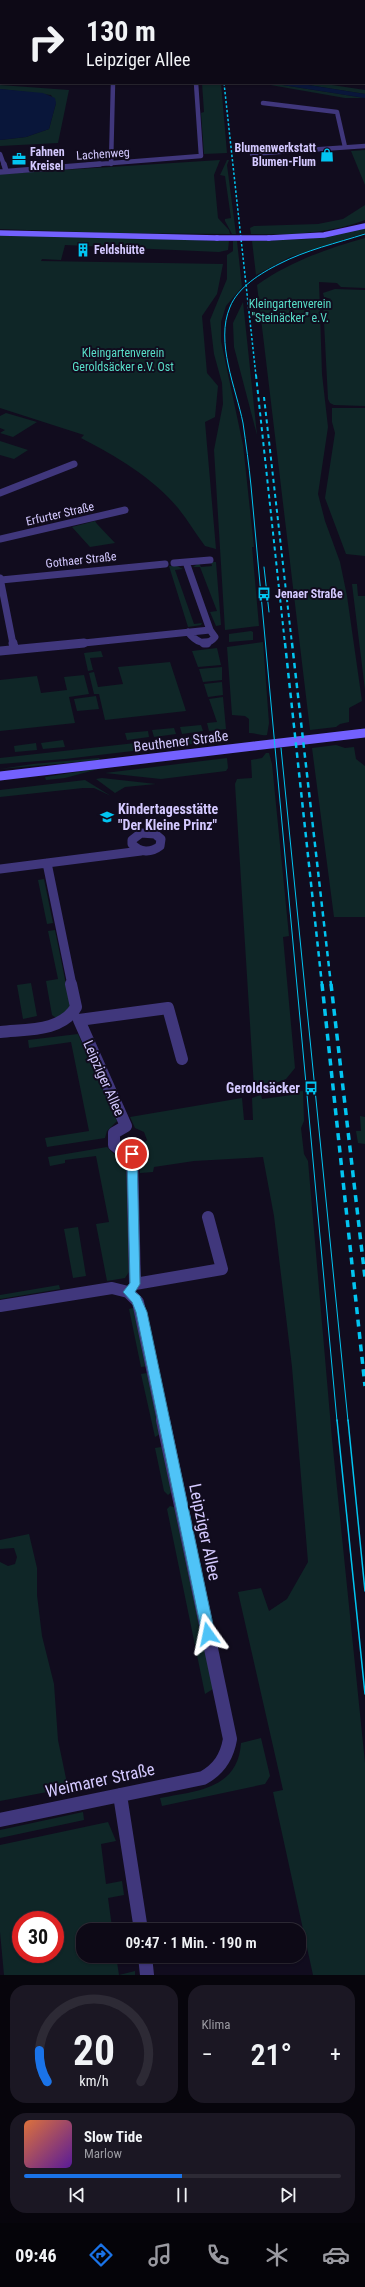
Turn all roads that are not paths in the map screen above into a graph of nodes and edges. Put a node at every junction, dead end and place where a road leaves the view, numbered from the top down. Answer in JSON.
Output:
{"nodes":[{"id":1,"x":113,"y":84,"type":"edge"},
{"id":2,"x":196,"y":84,"type":"edge"},
{"id":3,"x":263,"y":104,"type":"dead end"},
{"id":4,"x":365,"y":146,"type":"edge"},
{"id":5,"x":346,"y":147,"type":"junction"},
{"id":6,"x":0,"y":154,"type":"edge"},
{"id":7,"x":252,"y":154,"type":"dead end"},
{"id":8,"x":111,"y":164,"type":"junction"},
{"id":9,"x":6,"y":171,"type":"junction"},
{"id":10,"x":0,"y":172,"type":"edge"},
{"id":11,"x":365,"y":226,"type":"edge"},
{"id":12,"x":0,"y":233,"type":"edge"},
{"id":13,"x":74,"y":464,"type":"dead end"},
{"id":14,"x":0,"y":493,"type":"edge"},
{"id":15,"x":125,"y":510,"type":"dead end"},
{"id":16,"x":0,"y":539,"type":"edge"},
{"id":17,"x":210,"y":560,"type":"dead end"},
{"id":18,"x":186,"y":562,"type":"junction"},
{"id":19,"x":165,"y":564,"type":"dead end"},
{"id":20,"x":174,"y":564,"type":"dead end"},
{"id":21,"x":0,"y":579,"type":"edge"},
{"id":22,"x":210,"y":630,"type":"junction"},
{"id":23,"x":188,"y":632,"type":"junction"},
{"id":24,"x":14,"y":649,"type":"junction"},
{"id":25,"x":0,"y":651,"type":"edge"},
{"id":26,"x":365,"y":732,"type":"edge"},
{"id":27,"x":0,"y":776,"type":"edge"},
{"id":28,"x":141,"y":851,"type":"dead end"},
{"id":29,"x":47,"y":863,"type":"junction"},
{"id":30,"x":0,"y":869,"type":"edge"},
{"id":31,"x":75,"y":1018,"type":"junction"},
{"id":32,"x":0,"y":1032,"type":"edge"},
{"id":33,"x":182,"y":1059,"type":"dead end"},
{"id":34,"x":208,"y":1217,"type":"dead end"},
{"id":35,"x":132,"y":1288,"type":"junction"},
{"id":36,"x":0,"y":1306,"type":"edge"},
{"id":37,"x":208,"y":1776,"type":"joint"},
{"id":38,"x":120,"y":1795,"type":"junction"},
{"id":39,"x":0,"y":1820,"type":"edge"},
{"id":40,"x":140,"y":1923,"type":"edge"},
{"id":41,"x":146,"y":1963,"type":"edge"},
{"id":42,"x":147,"y":1975,"type":"edge"}],
"edges":[{"from":1,"to":8,"type":"street"},
{"from":2,"to":8,"type":"street","name":"Lachenweg"},
{"from":3,"to":5,"type":"street"},
{"from":4,"to":5,"type":"street"},
{"from":5,"to":7,"type":"street"},
{"from":6,"to":9,"type":"street"},
{"from":8,"to":9,"type":"street","name":"Lachenweg"},
{"from":9,"to":10,"type":"street","name":"Lachenweg"},
{"from":11,"to":12,"type":"street","bridge":true},
{"from":13,"to":14,"type":"street"},
{"from":15,"to":16,"type":"street","name":"Erfurter Straße"},
{"from":17,"to":18,"type":"street"},
{"from":18,"to":20,"type":"street"},
{"from":18,"to":22,"type":"street"},
{"from":19,"to":21,"type":"street","name":"Gothaer Straße"},
{"from":21,"to":24,"type":"street"},
{"from":22,"to":23,"type":"street"},
{"from":22,"to":23,"type":"street"},
{"from":23,"to":24,"type":"street"},
{"from":24,"to":25,"type":"street"},
{"from":26,"to":27,"type":"street","name":"Beuthener Straße"},
{"from":28,"to":29,"type":"street"},
{"from":29,"to":30,"type":"street"},
{"from":29,"to":31,"type":"street"},
{"from":31,"to":32,"type":"street"},
{"from":31,"to":33,"type":"street"},
{"from":31,"to":35,"type":"street","name":"Leipziger Allee"},
{"from":34,"to":35,"type":"street"},
{"from":35,"to":36,"type":"street"},
{"from":35,"to":37,"type":"street","name":"Leipziger Allee"},
{"from":37,"to":38,"type":"street","name":"Weimarer Straße"},
{"from":38,"to":39,"type":"street","name":"Weimarer Straße"},
{"from":38,"to":40,"type":"street"},
{"from":41,"to":42,"type":"street"}]}
